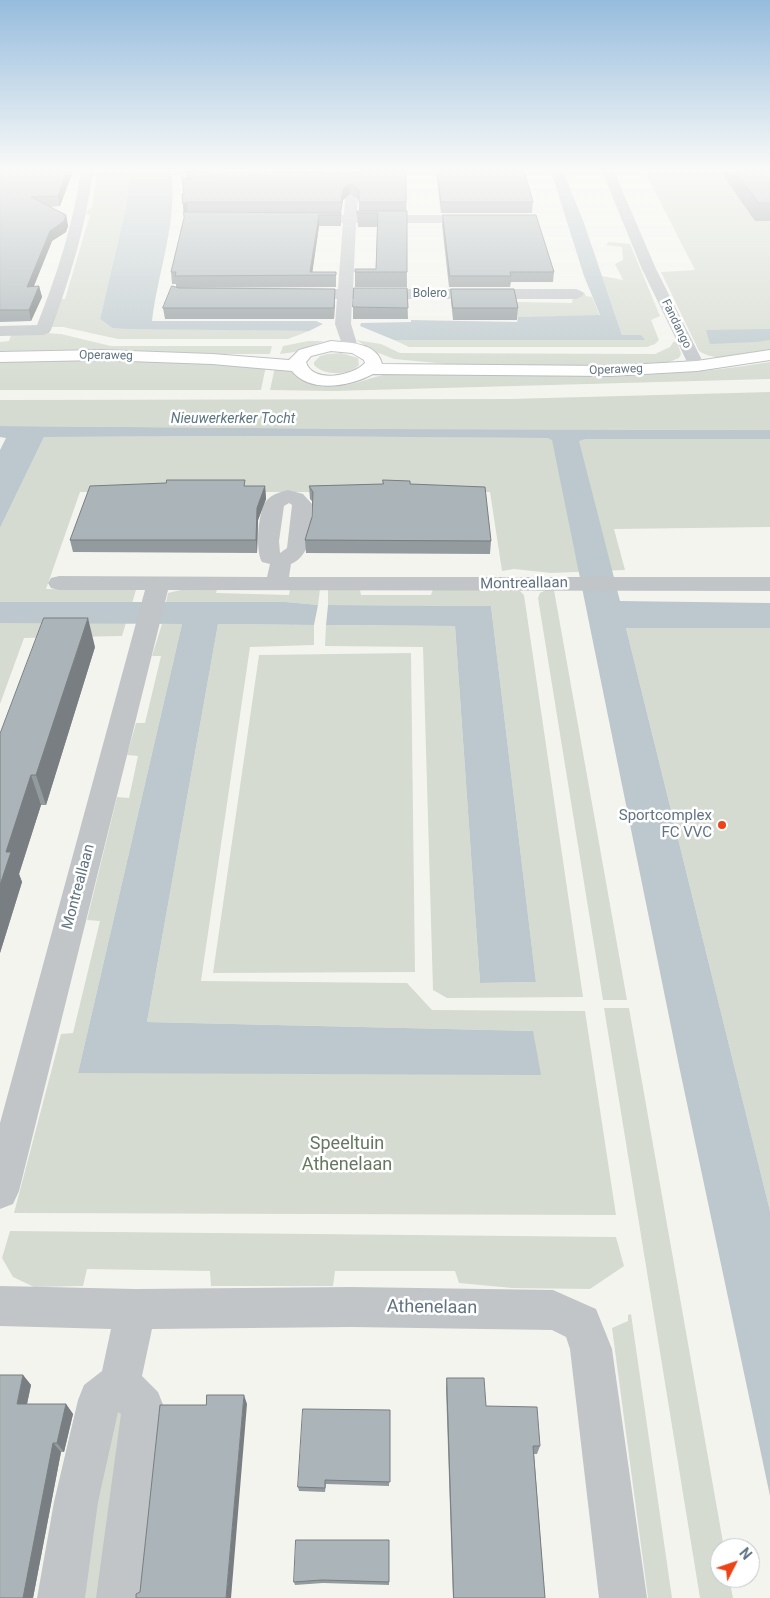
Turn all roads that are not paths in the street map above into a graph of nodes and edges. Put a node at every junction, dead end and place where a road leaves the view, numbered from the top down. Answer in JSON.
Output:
{"nodes":[{"id":1,"x":73,"y":246,"type":"edge"},
{"id":2,"x":349,"y":246,"type":"edge"},
{"id":3,"x":639,"y":246,"type":"edge"},
{"id":4,"x":284,"y":294,"type":"edge"},
{"id":5,"x":344,"y":294,"type":"junction"},
{"id":6,"x":576,"y":294,"type":"dead end"},
{"id":7,"x":343,"y":324,"type":"junction"},
{"id":8,"x":0,"y":331,"type":"edge"},
{"id":9,"x":330,"y":346,"type":"junction"},
{"id":10,"x":350,"y":347,"type":"junction"},
{"id":11,"x":770,"y":355,"type":"edge"},
{"id":12,"x":0,"y":357,"type":"edge"},
{"id":13,"x":298,"y":361,"type":"junction"},
{"id":14,"x":372,"y":364,"type":"junction"},
{"id":15,"x":697,"y":366,"type":"junction"},
{"id":16,"x":281,"y":560,"type":"dead end"},
{"id":17,"x":59,"y":583,"type":"dead end"},
{"id":18,"x":277,"y":584,"type":"junction"},
{"id":19,"x":770,"y":584,"type":"edge"},
{"id":20,"x":156,"y":591,"type":"junction"},
{"id":21,"x":0,"y":1191,"type":"edge"},
{"id":22,"x":0,"y":1306,"type":"edge"},
{"id":23,"x":136,"y":1309,"type":"junction"},
{"id":24,"x":120,"y":1383,"type":"junction"},
{"id":25,"x":61,"y":1598,"type":"edge"},
{"id":26,"x":120,"y":1598,"type":"edge"},
{"id":27,"x":624,"y":1598,"type":"edge"}],
"edges":[{"from":1,"to":8,"type":"street"},
{"from":2,"to":5,"type":"street"},
{"from":3,"to":15,"type":"street","name":"Fandango"},
{"from":4,"to":5,"type":"street","name":"Bolero"},
{"from":5,"to":6,"type":"street","name":"Bolero"},
{"from":5,"to":7,"type":"street"},
{"from":7,"to":9,"type":"street"},
{"from":7,"to":10,"type":"street"},
{"from":9,"to":10,"type":"main road"},
{"from":9,"to":13,"type":"main road"},
{"from":10,"to":14,"type":"main road"},
{"from":11,"to":15,"type":"main road","name":"Operaweg"},
{"from":12,"to":13,"type":"main road","name":"Operaweg"},
{"from":13,"to":14,"type":"main road"},
{"from":14,"to":15,"type":"main road","name":"Operaweg"},
{"from":16,"to":18,"type":"street"},
{"from":17,"to":20,"type":"street","name":"Montreallaan"},
{"from":18,"to":19,"type":"street","name":"Montreallaan"},
{"from":18,"to":20,"type":"street","name":"Montreallaan"},
{"from":20,"to":21,"type":"street","name":"Montreallaan"},
{"from":22,"to":23,"type":"street","name":"Athenelaan"},
{"from":23,"to":24,"type":"street"},
{"from":23,"to":27,"type":"street","name":"Athenelaan"},
{"from":24,"to":25,"type":"street"},
{"from":24,"to":26,"type":"street"}]}
